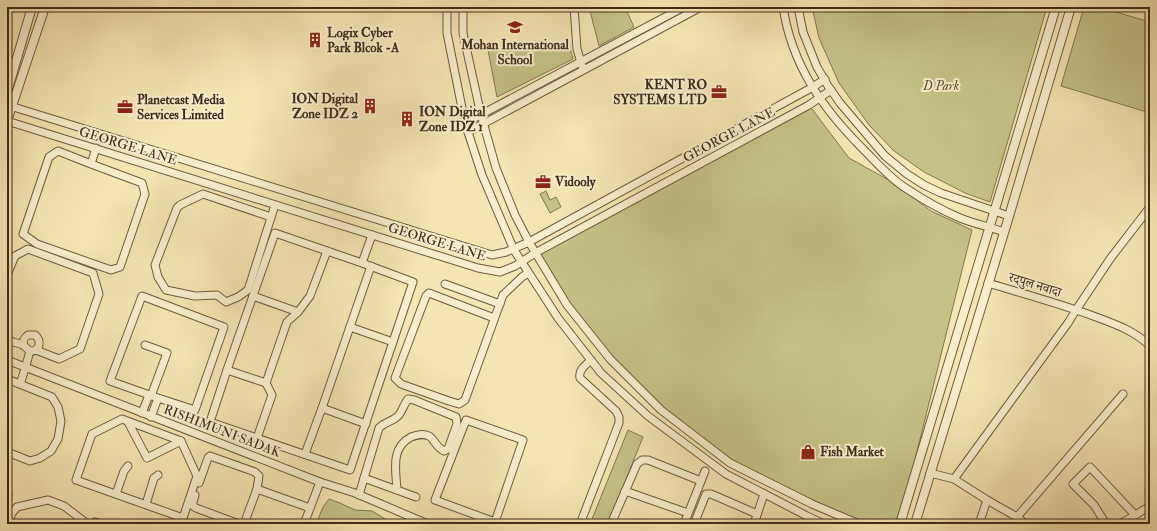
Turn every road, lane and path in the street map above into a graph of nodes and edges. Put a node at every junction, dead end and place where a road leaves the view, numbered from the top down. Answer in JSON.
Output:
{"nodes":[{"id":1,"x":32,"y":7,"type":"edge"},
{"id":2,"x":45,"y":7,"type":"edge"},
{"id":3,"x":447,"y":7,"type":"edge"},
{"id":4,"x":463,"y":7,"type":"edge"},
{"id":5,"x":574,"y":7,"type":"edge"},
{"id":6,"x":684,"y":7,"type":"edge"},
{"id":7,"x":700,"y":7,"type":"edge"},
{"id":8,"x":783,"y":7,"type":"edge"},
{"id":9,"x":798,"y":7,"type":"edge"},
{"id":10,"x":1056,"y":7,"type":"edge"},
{"id":11,"x":1071,"y":7,"type":"edge"},
{"id":12,"x":581,"y":62,"type":"junction"},
{"id":13,"x":583,"y":70,"type":"junction"},
{"id":14,"x":825,"y":79,"type":"junction"},
{"id":15,"x":813,"y":87,"type":"junction"},
{"id":16,"x":832,"y":90,"type":"junction"},
{"id":17,"x":7,"y":92,"type":"edge"},
{"id":18,"x":820,"y":98,"type":"junction"},
{"id":19,"x":9,"y":106,"type":"edge"},
{"id":20,"x":480,"y":115,"type":"junction"},
{"id":21,"x":7,"y":121,"type":"edge"},
{"id":22,"x":465,"y":123,"type":"junction"},
{"id":23,"x":483,"y":124,"type":"junction"},
{"id":24,"x":468,"y":132,"type":"junction"},
{"id":25,"x":96,"y":148,"type":"junction"},
{"id":26,"x":91,"y":164,"type":"junction"},
{"id":27,"x":275,"y":205,"type":"junction"},
{"id":28,"x":1150,"y":207,"type":"edge"},
{"id":29,"x":994,"y":212,"type":"junction"},
{"id":30,"x":1009,"y":216,"type":"junction"},
{"id":31,"x":271,"y":217,"type":"junction"},
{"id":32,"x":989,"y":227,"type":"junction"},
{"id":33,"x":1004,"y":232,"type":"junction"},
{"id":34,"x":372,"y":235,"type":"junction"},
{"id":35,"x":529,"y":242,"type":"junction"},
{"id":36,"x":327,"y":250,"type":"junction"},
{"id":37,"x":514,"y":250,"type":"junction"},
{"id":38,"x":535,"y":253,"type":"junction"},
{"id":39,"x":521,"y":262,"type":"junction"},
{"id":40,"x":362,"y":263,"type":"junction"},
{"id":41,"x":371,"y":266,"type":"junction"},
{"id":42,"x":528,"y":273,"type":"junction"},
{"id":43,"x":7,"y":275,"type":"edge"},
{"id":44,"x":988,"y":283,"type":"junction"},
{"id":45,"x":445,"y":284,"type":"dead end"},
{"id":46,"x":253,"y":296,"type":"junction"},
{"id":47,"x":500,"y":304,"type":"junction"},
{"id":48,"x":1076,"y":310,"type":"junction"},
{"id":49,"x":298,"y":312,"type":"junction"},
{"id":50,"x":494,"y":318,"type":"junction"},
{"id":51,"x":350,"y":327,"type":"junction"},
{"id":52,"x":7,"y":340,"type":"edge"},
{"id":53,"x":393,"y":342,"type":"junction"},
{"id":54,"x":145,"y":345,"type":"dead end"},
{"id":55,"x":24,"y":346,"type":"junction"},
{"id":56,"x":1150,"y":346,"type":"edge"},
{"id":57,"x":33,"y":350,"type":"junction"},
{"id":58,"x":7,"y":360,"type":"edge"},
{"id":59,"x":591,"y":360,"type":"junction"},
{"id":60,"x":25,"y":367,"type":"junction"},
{"id":61,"x":227,"y":370,"type":"junction"},
{"id":62,"x":7,"y":379,"type":"edge"},
{"id":63,"x":266,"y":383,"type":"junction"},
{"id":64,"x":20,"y":384,"type":"junction"},
{"id":65,"x":1123,"y":394,"type":"dead end"},
{"id":66,"x":152,"y":396,"type":"junction"},
{"id":67,"x":322,"y":408,"type":"junction"},
{"id":68,"x":142,"y":413,"type":"junction"},
{"id":69,"x":154,"y":418,"type":"junction"},
{"id":70,"x":128,"y":422,"type":"junction"},
{"id":71,"x":366,"y":424,"type":"junction"},
{"id":72,"x":154,"y":431,"type":"junction"},
{"id":73,"x":257,"y":438,"type":"junction"},
{"id":74,"x":181,"y":441,"type":"junction"},
{"id":75,"x":7,"y":452,"type":"edge"},
{"id":76,"x":305,"y":454,"type":"junction"},
{"id":77,"x":128,"y":466,"type":"dead end"},
{"id":78,"x":705,"y":471,"type":"dead end"},
{"id":79,"x":930,"y":473,"type":"junction"},
{"id":80,"x":158,"y":475,"type":"dead end"},
{"id":81,"x":364,"y":478,"type":"junction"},
{"id":82,"x":954,"y":479,"type":"junction"},
{"id":83,"x":701,"y":481,"type":"junction"},
{"id":84,"x":320,"y":482,"type":"junction"},
{"id":85,"x":257,"y":489,"type":"junction"},
{"id":86,"x":397,"y":490,"type":"junction"},
{"id":87,"x":625,"y":491,"type":"junction"},
{"id":88,"x":7,"y":494,"type":"edge"},
{"id":89,"x":116,"y":494,"type":"junction"},
{"id":90,"x":764,"y":494,"type":"junction"},
{"id":91,"x":359,"y":495,"type":"junction"},
{"id":92,"x":416,"y":497,"type":"dead end"},
{"id":93,"x":7,"y":498,"type":"edge"},
{"id":94,"x":987,"y":500,"type":"junction"},
{"id":95,"x":146,"y":504,"type":"junction"},
{"id":96,"x":1150,"y":506,"type":"edge"},
{"id":97,"x":310,"y":508,"type":"junction"},
{"id":98,"x":688,"y":513,"type":"junction"},
{"id":99,"x":757,"y":514,"type":"junction"},
{"id":100,"x":1135,"y":515,"type":"junction"},
{"id":101,"x":1017,"y":517,"type":"junction"},
{"id":102,"x":496,"y":523,"type":"edge"},
{"id":103,"x":8,"y":524,"type":"edge"},
{"id":104,"x":84,"y":524,"type":"edge"},
{"id":105,"x":94,"y":524,"type":"edge"},
{"id":106,"x":100,"y":524,"type":"edge"},
{"id":107,"x":239,"y":524,"type":"edge"},
{"id":108,"x":244,"y":524,"type":"edge"},
{"id":109,"x":304,"y":524,"type":"edge"},
{"id":110,"x":428,"y":524,"type":"edge"},
{"id":111,"x":580,"y":524,"type":"edge"},
{"id":112,"x":611,"y":524,"type":"edge"},
{"id":113,"x":684,"y":524,"type":"edge"},
{"id":114,"x":694,"y":524,"type":"edge"},
{"id":115,"x":754,"y":524,"type":"edge"},
{"id":116,"x":824,"y":524,"type":"edge"},
{"id":117,"x":859,"y":524,"type":"edge"},
{"id":118,"x":900,"y":524,"type":"edge"},
{"id":119,"x":915,"y":524,"type":"edge"},
{"id":120,"x":979,"y":524,"type":"edge"},
{"id":121,"x":1026,"y":524,"type":"edge"},
{"id":122,"x":1106,"y":524,"type":"edge"},
{"id":123,"x":1119,"y":524,"type":"edge"}],
"edges":[{"from":1,"to":17,"type":"street"},
{"from":2,"to":19,"type":"street"},
{"from":3,"to":22,"type":"street"},
{"from":4,"to":20,"type":"street"},
{"from":5,"to":12,"type":"street"},
{"from":6,"to":12,"type":"street"},
{"from":7,"to":13,"type":"street"},
{"from":8,"to":15,"type":"street"},
{"from":9,"to":14,"type":"street"},
{"from":10,"to":29,"type":"street"},
{"from":11,"to":30,"type":"street"},
{"from":12,"to":13,"type":"street"},
{"from":12,"to":20,"type":"street"},
{"from":13,"to":23,"type":"street"},
{"from":14,"to":15,"type":"street","name":"GEORGE LANE"},
{"from":14,"to":16,"type":"street"},
{"from":15,"to":18,"type":"street"},
{"from":15,"to":35,"type":"street","name":"GEORGE LANE"},
{"from":16,"to":18,"type":"street","name":"GEORGE LANE"},
{"from":16,"to":29,"type":"street"},
{"from":18,"to":32,"type":"street"},
{"from":18,"to":38,"type":"street","name":"GEORGE LANE"},
{"from":19,"to":21,"type":"street"},
{"from":19,"to":37,"type":"street","name":"GEORGE LANE"},
{"from":20,"to":22,"type":"street"},
{"from":20,"to":23,"type":"street"},
{"from":21,"to":25,"type":"street","name":"GEORGE LANE"},
{"from":22,"to":24,"type":"street"},
{"from":23,"to":24,"type":"street"},
{"from":23,"to":35,"type":"street"},
{"from":24,"to":37,"type":"street"},
{"from":25,"to":26,"type":"street"},
{"from":25,"to":27,"type":"street","name":"GEORGE LANE"},
{"from":26,"to":26,"type":"street"},
{"from":27,"to":31,"type":"street"},
{"from":27,"to":34,"type":"street","name":"GEORGE LANE"},
{"from":28,"to":48,"type":"street"},
{"from":29,"to":30,"type":"street"},
{"from":29,"to":32,"type":"street"},
{"from":30,"to":33,"type":"street"},
{"from":31,"to":31,"type":"street"},
{"from":32,"to":33,"type":"street"},
{"from":32,"to":118,"type":"street"},
{"from":33,"to":44,"type":"street"},
{"from":34,"to":39,"type":"street","name":"GEORGE LANE"},
{"from":34,"to":40,"type":"street"},
{"from":35,"to":37,"type":"street","name":"GEORGE LANE"},
{"from":35,"to":38,"type":"street"},
{"from":36,"to":40,"type":"street"},
{"from":36,"to":46,"type":"street"},
{"from":36,"to":49,"type":"street"},
{"from":37,"to":39,"type":"street"},
{"from":38,"to":39,"type":"street","name":"GEORGE LANE"},
{"from":38,"to":117,"type":"street"},
{"from":39,"to":42,"type":"street"},
{"from":40,"to":41,"type":"street"},
{"from":41,"to":51,"type":"street"},
{"from":41,"to":53,"type":"street"},
{"from":42,"to":47,"type":"street"},
{"from":42,"to":59,"type":"street"},
{"from":43,"to":57,"type":"street"},
{"from":44,"to":48,"type":"street","name":"रदपुल नवादा"},
{"from":44,"to":79,"type":"street"},
{"from":45,"to":47,"type":"street"},
{"from":46,"to":49,"type":"street"},
{"from":46,"to":61,"type":"street"},
{"from":47,"to":50,"type":"street"},
{"from":48,"to":56,"type":"street","name":"रदपुल नवादा"},
{"from":48,"to":82,"type":"street"},
{"from":49,"to":63,"type":"street"},
{"from":50,"to":50,"type":"street"},
{"from":51,"to":53,"type":"street"},
{"from":51,"to":67,"type":"street"},
{"from":52,"to":55,"type":"street"},
{"from":53,"to":71,"type":"street"},
{"from":54,"to":66,"type":"street"},
{"from":55,"to":57,"type":"street"},
{"from":55,"to":57,"type":"street"},
{"from":57,"to":60,"type":"street"},
{"from":58,"to":60,"type":"street","name":"RISHIMUNI SADAK"},
{"from":59,"to":90,"type":"street"},
{"from":59,"to":111,"type":"street"},
{"from":60,"to":64,"type":"street"},
{"from":60,"to":68,"type":"street","name":"RISHIMUNI SADAK"},
{"from":61,"to":63,"type":"street"},
{"from":61,"to":73,"type":"street"},
{"from":62,"to":64,"type":"street"},
{"from":63,"to":73,"type":"street"},
{"from":64,"to":75,"type":"street"},
{"from":65,"to":101,"type":"street"},
{"from":66,"to":66,"type":"street"},
{"from":66,"to":68,"type":"street"},
{"from":66,"to":69,"type":"street"},
{"from":67,"to":71,"type":"street"},
{"from":67,"to":76,"type":"street"},
{"from":68,"to":69,"type":"street","name":"RISHIMUNI SADAK"},
{"from":69,"to":72,"type":"street"},
{"from":69,"to":84,"type":"street","name":"RISHIMUNI SADAK"},
{"from":70,"to":72,"type":"street"},
{"from":70,"to":74,"type":"street"},
{"from":70,"to":89,"type":"street"},
{"from":71,"to":76,"type":"street"},
{"from":72,"to":74,"type":"street"},
{"from":73,"to":76,"type":"street"},
{"from":74,"to":95,"type":"street"},
{"from":77,"to":89,"type":"street"},
{"from":78,"to":83,"type":"street"},
{"from":79,"to":82,"type":"street"},
{"from":79,"to":119,"type":"street"},
{"from":80,"to":95,"type":"street"},
{"from":81,"to":86,"type":"street"},
{"from":81,"to":86,"type":"street"},
{"from":81,"to":91,"type":"street"},
{"from":82,"to":94,"type":"street"},
{"from":83,"to":87,"type":"street"},
{"from":83,"to":98,"type":"street"},
{"from":84,"to":91,"type":"street","name":"RISHIMUNI SADAK"},
{"from":84,"to":97,"type":"street"},
{"from":85,"to":97,"type":"street"},
{"from":85,"to":107,"type":"street"},
{"from":85,"to":108,"type":"street"},
{"from":86,"to":92,"type":"street"},
{"from":87,"to":98,"type":"street"},
{"from":87,"to":112,"type":"street"},
{"from":88,"to":93,"type":"street"},
{"from":89,"to":95,"type":"street"},
{"from":90,"to":99,"type":"street"},
{"from":90,"to":116,"type":"street"},
{"from":91,"to":110,"type":"street","name":"RISHIMUNI SADAK"},
{"from":94,"to":101,"type":"street"},
{"from":94,"to":120,"type":"street"},
{"from":96,"to":100,"type":"street"},
{"from":97,"to":109,"type":"street"},
{"from":98,"to":113,"type":"street"},
{"from":99,"to":114,"type":"street"},
{"from":99,"to":115,"type":"street"},
{"from":100,"to":122,"type":"street"},
{"from":100,"to":123,"type":"street"},
{"from":101,"to":121,"type":"street"},
{"from":102,"to":102,"type":"street"},
{"from":103,"to":104,"type":"street"},
{"from":105,"to":106,"type":"street"}]}
